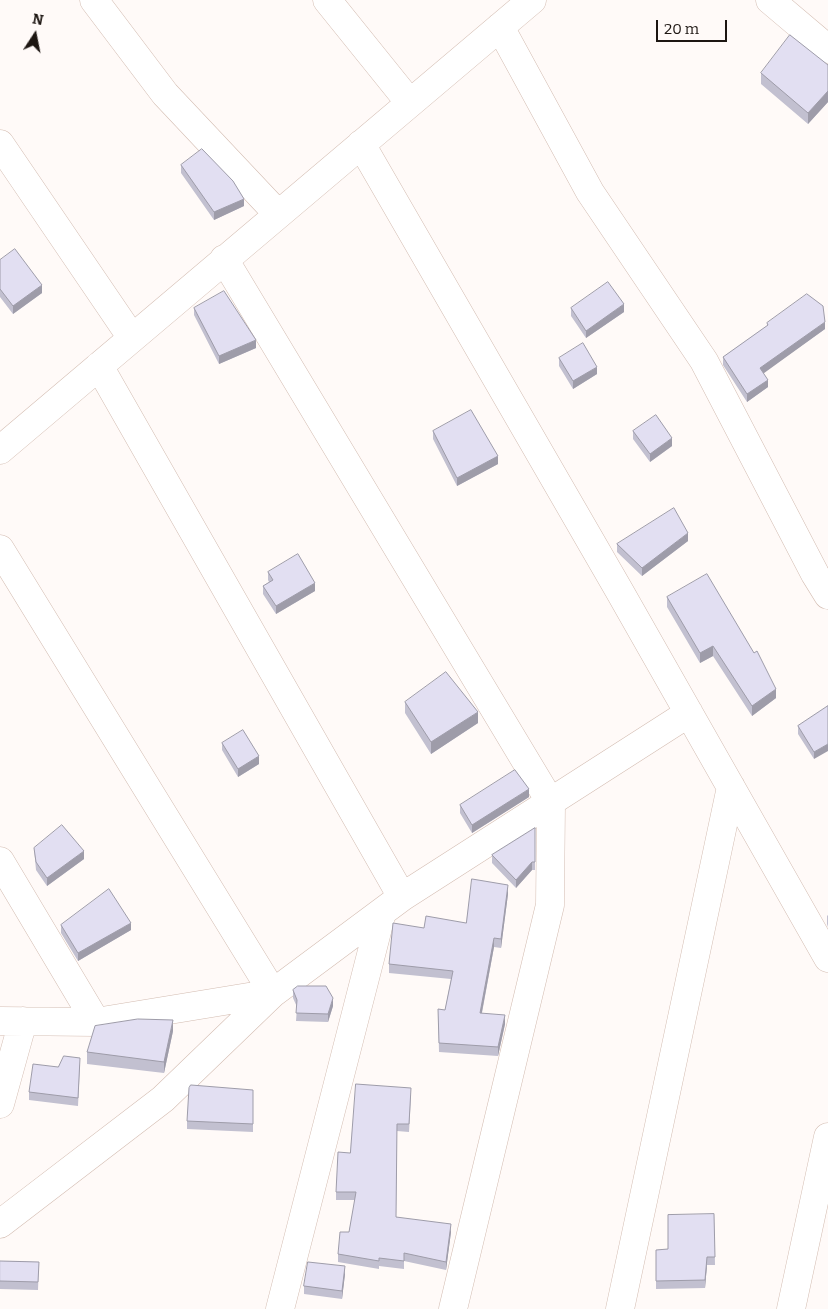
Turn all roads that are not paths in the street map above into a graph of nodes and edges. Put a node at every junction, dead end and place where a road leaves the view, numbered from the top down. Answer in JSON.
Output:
{"nodes":[{"id":1,"x":94,"y":0,"type":"edge"},
{"id":2,"x":327,"y":0,"type":"edge"},
{"id":3,"x":532,"y":0,"type":"edge"},
{"id":4,"x":770,"y":0,"type":"edge"},
{"id":5,"x":500,"y":27,"type":"junction"},
{"id":6,"x":828,"y":49,"type":"edge"},
{"id":7,"x":410,"y":103,"type":"junction"},
{"id":8,"x":0,"y":144,"type":"edge"},
{"id":9,"x":361,"y":144,"type":"junction"},
{"id":10,"x":278,"y":214,"type":"junction"},
{"id":11,"x":224,"y":259,"type":"junction"},
{"id":12,"x":132,"y":338,"type":"junction"},
{"id":13,"x":99,"y":366,"type":"junction"},
{"id":14,"x":0,"y":450,"type":"edge"},
{"id":15,"x":0,"y":549,"type":"edge"},
{"id":16,"x":828,"y":595,"type":"edge"},
{"id":17,"x":689,"y":713,"type":"junction"},
{"id":18,"x":731,"y":787,"type":"junction"},
{"id":19,"x":551,"y":803,"type":"junction"},
{"id":20,"x":0,"y":861,"type":"edge"},
{"id":21,"x":392,"y":905,"type":"junction"},
{"id":22,"x":828,"y":958,"type":"edge"},
{"id":23,"x":274,"y":993,"type":"junction"},
{"id":24,"x":11,"y":1021,"type":"edge"},
{"id":25,"x":96,"y":1022,"type":"junction"},
{"id":26,"x":0,"y":1104,"type":"edge"},
{"id":27,"x":828,"y":1137,"type":"edge"},
{"id":28,"x":0,"y":1224,"type":"edge"},
{"id":29,"x":280,"y":1309,"type":"edge"},
{"id":30,"x":452,"y":1309,"type":"edge"},
{"id":31,"x":620,"y":1309,"type":"edge"},
{"id":32,"x":791,"y":1309,"type":"edge"}],
"edges":[{"from":1,"to":10,"type":"street"},
{"from":2,"to":7,"type":"street"},
{"from":3,"to":5,"type":"street"},
{"from":4,"to":6,"type":"street"},
{"from":5,"to":7,"type":"street"},
{"from":5,"to":16,"type":"street"},
{"from":7,"to":9,"type":"street"},
{"from":8,"to":12,"type":"street"},
{"from":9,"to":10,"type":"street"},
{"from":9,"to":17,"type":"street"},
{"from":10,"to":11,"type":"street"},
{"from":11,"to":12,"type":"street"},
{"from":11,"to":19,"type":"street"},
{"from":12,"to":13,"type":"street"},
{"from":13,"to":14,"type":"street"},
{"from":13,"to":21,"type":"street"},
{"from":15,"to":23,"type":"street"},
{"from":17,"to":18,"type":"street"},
{"from":17,"to":19,"type":"street"},
{"from":18,"to":22,"type":"street"},
{"from":18,"to":31,"type":"street"},
{"from":19,"to":21,"type":"street"},
{"from":19,"to":30,"type":"street"},
{"from":20,"to":25,"type":"street"},
{"from":21,"to":23,"type":"street"},
{"from":21,"to":29,"type":"street"},
{"from":23,"to":25,"type":"street"},
{"from":23,"to":28,"type":"street"},
{"from":24,"to":25,"type":"street"},
{"from":24,"to":26,"type":"street"},
{"from":27,"to":32,"type":"street"}]}
